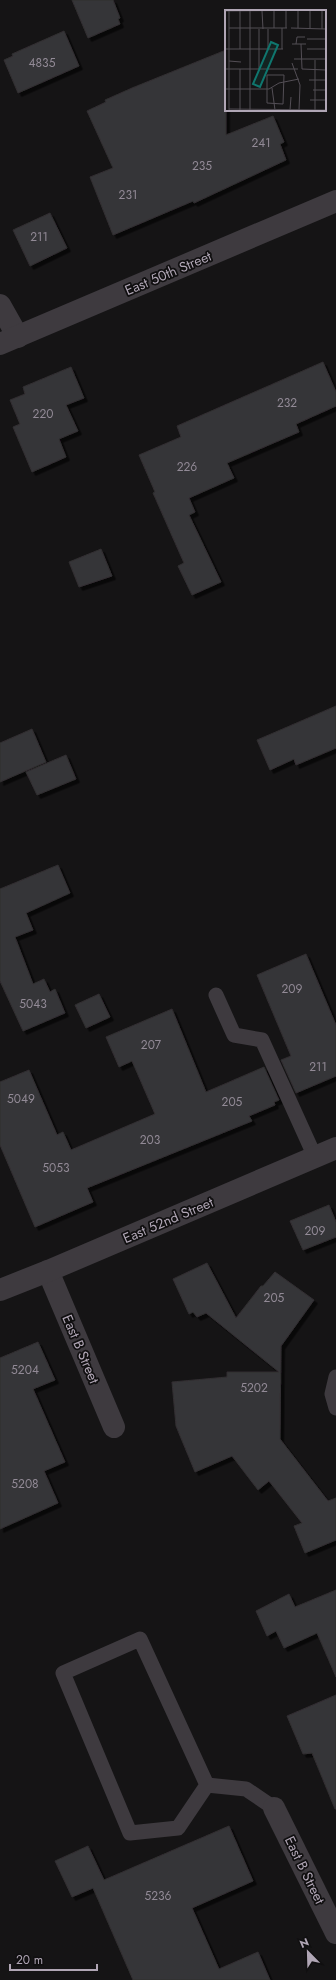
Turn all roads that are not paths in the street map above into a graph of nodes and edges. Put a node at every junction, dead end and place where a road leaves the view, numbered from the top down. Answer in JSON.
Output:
{"nodes":[{"id":1,"x":336,"y":201,"type":"edge"},
{"id":2,"x":0,"y":305,"type":"edge"},
{"id":3,"x":9,"y":341,"type":"edge"},
{"id":4,"x":216,"y":995,"type":"dead end"},
{"id":5,"x":336,"y":1148,"type":"edge"},
{"id":6,"x":315,"y":1157,"type":"junction"},
{"id":7,"x":48,"y":1271,"type":"junction"},
{"id":8,"x":2,"y":1283,"type":"edge"},
{"id":9,"x":336,"y":1377,"type":"edge"},
{"id":10,"x":336,"y":1408,"type":"edge"},
{"id":11,"x":114,"y":1427,"type":"dead end"},
{"id":12,"x":207,"y":1785,"type":"junction"},
{"id":13,"x":274,"y":1808,"type":"joint"},
{"id":14,"x":336,"y":1933,"type":"edge"}],
"edges":[{"from":1,"to":3,"type":"street","name":"East 50th Street"},
{"from":2,"to":3,"type":"street"},
{"from":4,"to":6,"type":"lane"},
{"from":5,"to":6,"type":"street","name":"East 52nd Street"},
{"from":6,"to":7,"type":"street","name":"East 52nd Street"},
{"from":7,"to":8,"type":"street","name":"East 52nd Street"},
{"from":7,"to":11,"type":"street","name":"East B Street"},
{"from":9,"to":10,"type":"lane"},
{"from":12,"to":12,"type":"lane"},
{"from":12,"to":13,"type":"lane"},
{"from":13,"to":14,"type":"street","name":"East B Street"}]}
